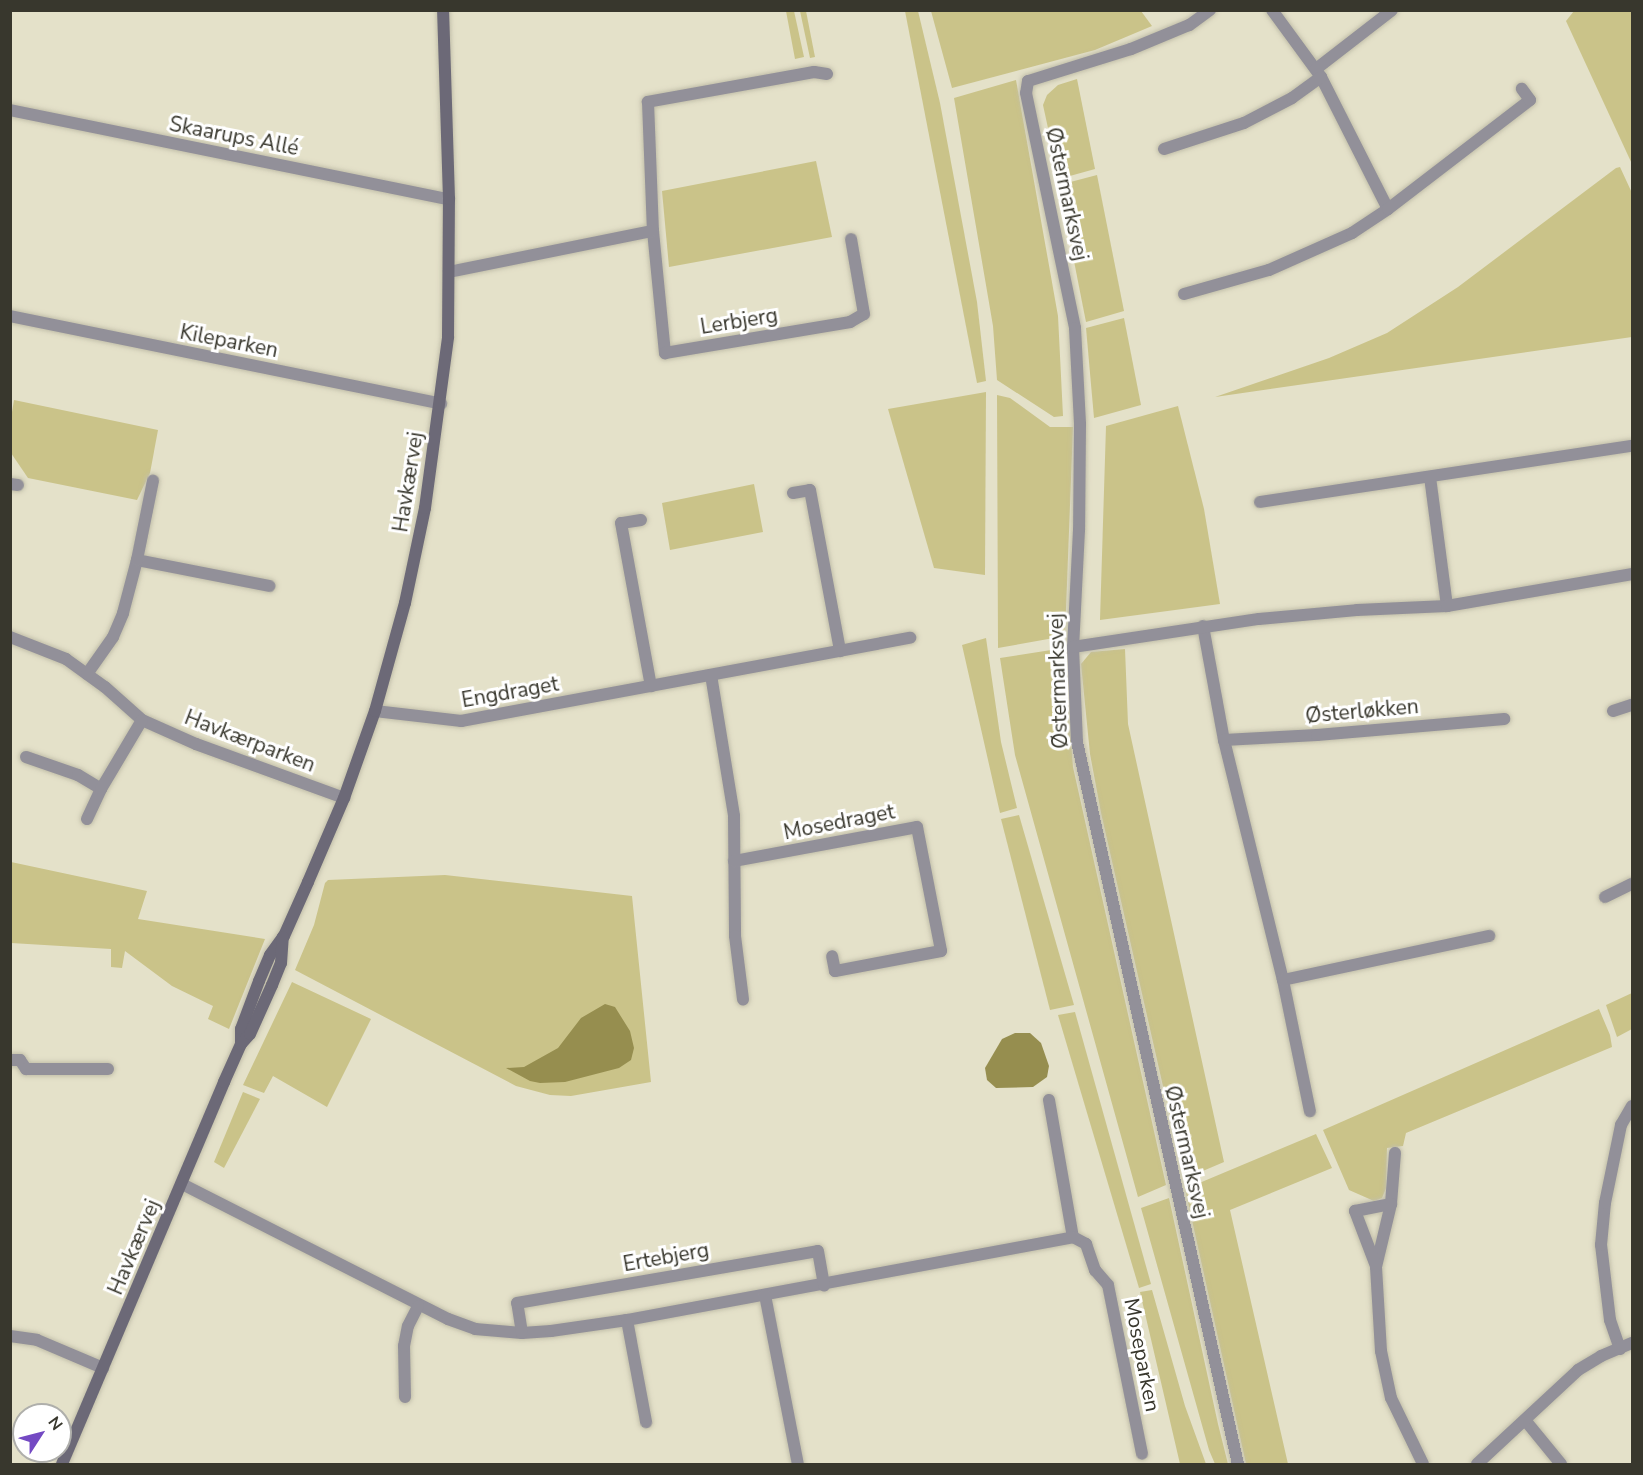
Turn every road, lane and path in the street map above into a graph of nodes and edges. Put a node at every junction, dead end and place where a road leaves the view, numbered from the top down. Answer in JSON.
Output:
{"nodes":[{"id":1,"x":443,"y":10,"type":"edge"},
{"id":2,"x":1210,"y":10,"type":"edge"},
{"id":3,"x":1272,"y":10,"type":"edge"},
{"id":4,"x":1392,"y":10,"type":"edge"},
{"id":5,"x":1319,"y":73,"type":"junction"},
{"id":6,"x":827,"y":74,"type":"dead end"},
{"id":7,"x":1522,"y":89,"type":"dead end"},
{"id":8,"x":10,"y":110,"type":"edge"},
{"id":9,"x":1164,"y":149,"type":"dead end"},
{"id":10,"x":449,"y":199,"type":"junction"},
{"id":11,"x":1388,"y":209,"type":"junction"},
{"id":12,"x":654,"y":231,"type":"junction"},
{"id":13,"x":851,"y":239,"type":"dead end"},
{"id":14,"x":449,"y":272,"type":"junction"},
{"id":15,"x":1184,"y":294,"type":"dead end"},
{"id":16,"x":10,"y":316,"type":"edge"},
{"id":17,"x":441,"y":404,"type":"junction"},
{"id":18,"x":1632,"y":446,"type":"edge"},
{"id":19,"x":1430,"y":477,"type":"junction"},
{"id":20,"x":153,"y":481,"type":"dead end"},
{"id":21,"x":793,"y":493,"type":"dead end"},
{"id":22,"x":1260,"y":502,"type":"dead end"},
{"id":23,"x":641,"y":520,"type":"dead end"},
{"id":24,"x":137,"y":560,"type":"junction"},
{"id":25,"x":1632,"y":574,"type":"edge"},
{"id":26,"x":269,"y":586,"type":"dead end"},
{"id":27,"x":1447,"y":606,"type":"junction"},
{"id":28,"x":1203,"y":626,"type":"junction"},
{"id":29,"x":10,"y":637,"type":"edge"},
{"id":30,"x":910,"y":638,"type":"dead end"},
{"id":31,"x":1073,"y":647,"type":"junction"},
{"id":32,"x":840,"y":651,"type":"junction"},
{"id":33,"x":87,"y":674,"type":"junction"},
{"id":34,"x":711,"y":675,"type":"junction"},
{"id":35,"x":651,"y":686,"type":"junction"},
{"id":36,"x":1632,"y":705,"type":"edge"},
{"id":37,"x":375,"y":711,"type":"junction"},
{"id":38,"x":1613,"y":711,"type":"dead end"},
{"id":39,"x":1504,"y":719,"type":"dead end"},
{"id":40,"x":142,"y":720,"type":"junction"},
{"id":41,"x":1224,"y":740,"type":"junction"},
{"id":42,"x":26,"y":757,"type":"dead end"},
{"id":43,"x":101,"y":789,"type":"junction"},
{"id":44,"x":344,"y":798,"type":"junction"},
{"id":45,"x":87,"y":819,"type":"dead end"},
{"id":46,"x":734,"y":861,"type":"junction"},
{"id":47,"x":1632,"y":884,"type":"edge"},
{"id":48,"x":1605,"y":897,"type":"dead end"},
{"id":49,"x":1489,"y":936,"type":"dead end"},
{"id":50,"x":832,"y":956,"type":"dead end"},
{"id":51,"x":1283,"y":980,"type":"junction"},
{"id":52,"x":743,"y":999,"type":"dead end"},
{"id":53,"x":10,"y":1060,"type":"edge"},
{"id":54,"x":108,"y":1069,"type":"dead end"},
{"id":55,"x":1049,"y":1100,"type":"dead end"},
{"id":56,"x":1632,"y":1106,"type":"edge"},
{"id":57,"x":1310,"y":1111,"type":"dead end"},
{"id":58,"x":1395,"y":1153,"type":"dead end"},
{"id":59,"x":182,"y":1184,"type":"junction"},
{"id":60,"x":1391,"y":1204,"type":"junction"},
{"id":61,"x":1073,"y":1237,"type":"junction"},
{"id":62,"x":1376,"y":1267,"type":"junction"},
{"id":63,"x":824,"y":1285,"type":"junction"},
{"id":64,"x":765,"y":1295,"type":"junction"},
{"id":65,"x":418,"y":1306,"type":"junction"},
{"id":66,"x":627,"y":1320,"type":"junction"},
{"id":67,"x":522,"y":1333,"type":"junction"},
{"id":68,"x":10,"y":1336,"type":"edge"},
{"id":69,"x":1632,"y":1343,"type":"edge"},
{"id":70,"x":1620,"y":1349,"type":"junction"},
{"id":71,"x":103,"y":1368,"type":"junction"},
{"id":72,"x":405,"y":1397,"type":"dead end"},
{"id":73,"x":1526,"y":1420,"type":"junction"},
{"id":74,"x":646,"y":1422,"type":"dead end"},
{"id":75,"x":1142,"y":1454,"type":"dead end"},
{"id":76,"x":62,"y":1464,"type":"edge"},
{"id":77,"x":798,"y":1464,"type":"edge"},
{"id":78,"x":1238,"y":1464,"type":"edge"},
{"id":79,"x":1423,"y":1464,"type":"edge"},
{"id":80,"x":1478,"y":1464,"type":"edge"},
{"id":81,"x":1561,"y":1464,"type":"edge"}],
"edges":[{"from":1,"to":10,"type":"street","name":"Havkærvej"},
{"from":2,"to":31,"type":"street","name":"Østermarksvej"},
{"from":3,"to":5,"type":"street"},
{"from":4,"to":5,"type":"street"},
{"from":5,"to":9,"type":"street"},
{"from":5,"to":11,"type":"street"},
{"from":6,"to":12,"type":"street","name":"Lerbjerg"},
{"from":7,"to":11,"type":"street"},
{"from":8,"to":10,"type":"street","name":"Skaarups Allé"},
{"from":10,"to":14,"type":"street","name":"Havkærvej"},
{"from":11,"to":15,"type":"street"},
{"from":12,"to":13,"type":"street","name":"Lerbjerg"},
{"from":12,"to":14,"type":"street"},
{"from":14,"to":17,"type":"street","name":"Havkærvej"},
{"from":16,"to":17,"type":"street","name":"Kileparken"},
{"from":17,"to":37,"type":"street","name":"Havkærvej"},
{"from":18,"to":19,"type":"street"},
{"from":19,"to":22,"type":"street"},
{"from":19,"to":27,"type":"street"},
{"from":20,"to":24,"type":"street"},
{"from":21,"to":32,"type":"street"},
{"from":23,"to":35,"type":"street"},
{"from":24,"to":26,"type":"street"},
{"from":24,"to":33,"type":"street"},
{"from":25,"to":27,"type":"street"},
{"from":27,"to":28,"type":"street"},
{"from":28,"to":31,"type":"street"},
{"from":28,"to":41,"type":"street"},
{"from":29,"to":33,"type":"street","name":"Havkærparken"},
{"from":30,"to":32,"type":"street","name":"Engdraget"},
{"from":31,"to":78,"type":"street","name":"Østermarksvej"},
{"from":32,"to":34,"type":"street","name":"Engdraget"},
{"from":33,"to":40,"type":"street","name":"Havkærparken"},
{"from":34,"to":35,"type":"street","name":"Engdraget"},
{"from":34,"to":46,"type":"street"},
{"from":35,"to":37,"type":"street","name":"Engdraget"},
{"from":36,"to":38,"type":"street"},
{"from":37,"to":44,"type":"street","name":"Havkærvej"},
{"from":39,"to":41,"type":"street","name":"Østerløkken"},
{"from":40,"to":43,"type":"street"},
{"from":40,"to":44,"type":"street","name":"Havkærparken"},
{"from":41,"to":51,"type":"street"},
{"from":42,"to":43,"type":"street"},
{"from":43,"to":45,"type":"street"},
{"from":44,"to":59,"type":"street","name":"Havkærvej"},
{"from":46,"to":50,"type":"street","name":"Mosedraget"},
{"from":46,"to":52,"type":"street"},
{"from":47,"to":48,"type":"street"},
{"from":49,"to":51,"type":"street"},
{"from":51,"to":57,"type":"street"},
{"from":53,"to":54,"type":"street"},
{"from":55,"to":61,"type":"street","name":"Moseparken"},
{"from":56,"to":70,"type":"street"},
{"from":58,"to":60,"type":"street"},
{"from":59,"to":65,"type":"street"},
{"from":59,"to":71,"type":"street","name":"Havkærvej"},
{"from":60,"to":62,"type":"street"},
{"from":60,"to":62,"type":"street"},
{"from":61,"to":63,"type":"street"},
{"from":61,"to":75,"type":"street","name":"Moseparken"},
{"from":62,"to":79,"type":"street"},
{"from":63,"to":64,"type":"street"},
{"from":63,"to":67,"type":"street","name":"Ertebjerg"},
{"from":64,"to":66,"type":"street"},
{"from":64,"to":77,"type":"street"},
{"from":65,"to":67,"type":"street"},
{"from":65,"to":72,"type":"street"},
{"from":66,"to":67,"type":"street"},
{"from":66,"to":74,"type":"street"},
{"from":68,"to":71,"type":"street"},
{"from":69,"to":70,"type":"street"},
{"from":70,"to":73,"type":"street"},
{"from":71,"to":76,"type":"street","name":"Havkærvej"},
{"from":73,"to":80,"type":"street"},
{"from":73,"to":81,"type":"street"}]}
